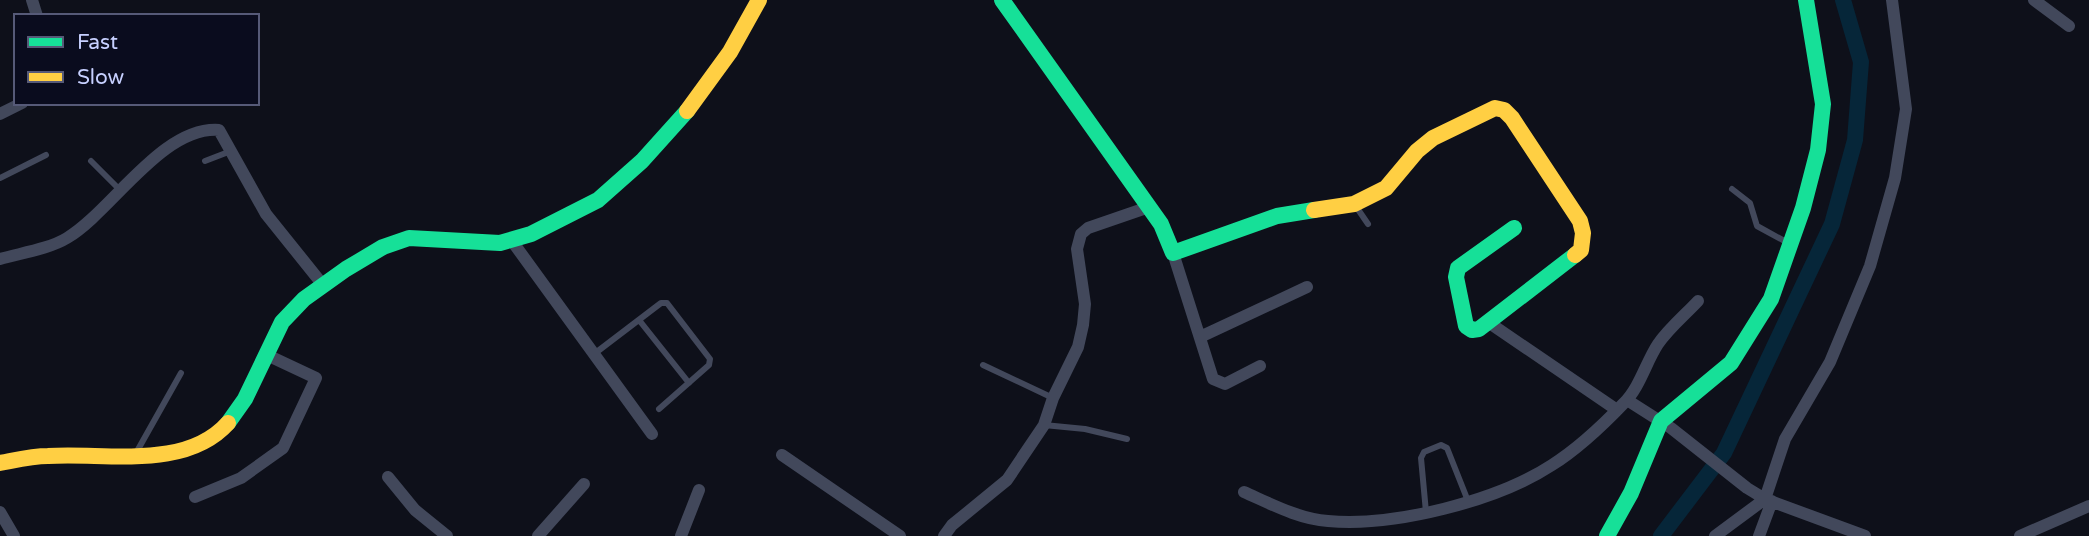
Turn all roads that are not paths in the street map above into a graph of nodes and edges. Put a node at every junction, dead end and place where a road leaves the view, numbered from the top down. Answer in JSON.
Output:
{"nodes":[{"id":1,"x":760,"y":0,"type":"edge"},
{"id":2,"x":1002,"y":0,"type":"edge"},
{"id":3,"x":1805,"y":0,"type":"edge"},
{"id":4,"x":1892,"y":0,"type":"edge"},
{"id":5,"x":2034,"y":0,"type":"edge"},
{"id":6,"x":2069,"y":26,"type":"dead end"},
{"id":7,"x":18,"y":105,"type":"edge"},
{"id":8,"x":0,"y":114,"type":"edge"},
{"id":9,"x":231,"y":151,"type":"junction"},
{"id":10,"x":47,"y":155,"type":"dead end"},
{"id":11,"x":91,"y":161,"type":"dead end"},
{"id":12,"x":205,"y":161,"type":"dead end"},
{"id":13,"x":0,"y":178,"type":"edge"},
{"id":14,"x":1732,"y":189,"type":"dead end"},
{"id":15,"x":120,"y":190,"type":"junction"},
{"id":16,"x":1354,"y":204,"type":"junction"},
{"id":17,"x":1149,"y":207,"type":"junction"},
{"id":18,"x":1368,"y":224,"type":"dead end"},
{"id":19,"x":1514,"y":228,"type":"dead end"},
{"id":20,"x":512,"y":241,"type":"junction"},
{"id":21,"x":1791,"y":244,"type":"junction"},
{"id":22,"x":1173,"y":253,"type":"junction"},
{"id":23,"x":0,"y":259,"type":"edge"},
{"id":24,"x":323,"y":285,"type":"junction"},
{"id":25,"x":1307,"y":287,"type":"dead end"},
{"id":26,"x":1699,"y":301,"type":"dead end"},
{"id":27,"x":639,"y":320,"type":"junction"},
{"id":28,"x":1488,"y":322,"type":"junction"},
{"id":29,"x":1200,"y":337,"type":"junction"},
{"id":30,"x":594,"y":354,"type":"junction"},
{"id":31,"x":267,"y":355,"type":"junction"},
{"id":32,"x":983,"y":365,"type":"dead end"},
{"id":33,"x":1260,"y":366,"type":"dead end"},
{"id":34,"x":181,"y":373,"type":"dead end"},
{"id":35,"x":688,"y":383,"type":"junction"},
{"id":36,"x":1053,"y":398,"type":"junction"},
{"id":37,"x":1622,"y":405,"type":"junction"},
{"id":38,"x":659,"y":409,"type":"dead end"},
{"id":39,"x":1666,"y":424,"type":"junction"},
{"id":40,"x":1044,"y":425,"type":"junction"},
{"id":41,"x":652,"y":434,"type":"dead end"},
{"id":42,"x":1126,"y":439,"type":"dead end"},
{"id":43,"x":135,"y":454,"type":"junction"},
{"id":44,"x":782,"y":454,"type":"dead end"},
{"id":45,"x":0,"y":463,"type":"edge"},
{"id":46,"x":388,"y":477,"type":"dead end"},
{"id":47,"x":584,"y":484,"type":"dead end"},
{"id":48,"x":699,"y":490,"type":"dead end"},
{"id":49,"x":1244,"y":492,"type":"dead end"},
{"id":50,"x":195,"y":497,"type":"dead end"},
{"id":51,"x":1769,"y":500,"type":"junction"},
{"id":52,"x":1468,"y":501,"type":"junction"},
{"id":53,"x":2089,"y":506,"type":"edge"},
{"id":54,"x":0,"y":512,"type":"edge"},
{"id":55,"x":1426,"y":514,"type":"junction"},
{"id":56,"x":14,"y":536,"type":"edge"},
{"id":57,"x":447,"y":536,"type":"edge"},
{"id":58,"x":538,"y":536,"type":"edge"},
{"id":59,"x":681,"y":536,"type":"edge"},
{"id":60,"x":900,"y":536,"type":"edge"},
{"id":61,"x":943,"y":536,"type":"edge"},
{"id":62,"x":1607,"y":536,"type":"edge"},
{"id":63,"x":1716,"y":536,"type":"edge"},
{"id":64,"x":1759,"y":536,"type":"edge"},
{"id":65,"x":1865,"y":536,"type":"edge"},
{"id":66,"x":2020,"y":536,"type":"edge"}],
"edges":[{"from":1,"to":20,"type":"street"},
{"from":2,"to":17,"type":"street"},
{"from":3,"to":21,"type":"street"},
{"from":4,"to":51,"type":"street"},
{"from":5,"to":6,"type":"street"},
{"from":7,"to":8,"type":"street"},
{"from":9,"to":12,"type":"lane"},
{"from":9,"to":15,"type":"street"},
{"from":9,"to":24,"type":"street"},
{"from":10,"to":13,"type":"lane"},
{"from":11,"to":15,"type":"lane"},
{"from":14,"to":21,"type":"lane"},
{"from":15,"to":23,"type":"street"},
{"from":16,"to":18,"type":"lane"},
{"from":16,"to":22,"type":"street"},
{"from":16,"to":28,"type":"street"},
{"from":17,"to":22,"type":"street"},
{"from":17,"to":36,"type":"street"},
{"from":19,"to":28,"type":"street"},
{"from":20,"to":24,"type":"street"},
{"from":20,"to":30,"type":"street"},
{"from":21,"to":39,"type":"street"},
{"from":22,"to":29,"type":"street"},
{"from":24,"to":31,"type":"street"},
{"from":25,"to":29,"type":"street"},
{"from":26,"to":37,"type":"street"},
{"from":27,"to":30,"type":"lane"},
{"from":27,"to":35,"type":"lane"},
{"from":27,"to":35,"type":"lane"},
{"from":28,"to":37,"type":"street"},
{"from":29,"to":33,"type":"street"},
{"from":30,"to":41,"type":"street"},
{"from":31,"to":43,"type":"street"},
{"from":31,"to":50,"type":"street"},
{"from":32,"to":36,"type":"lane"},
{"from":34,"to":43,"type":"lane"},
{"from":35,"to":38,"type":"lane"},
{"from":36,"to":40,"type":"street"},
{"from":37,"to":39,"type":"street"},
{"from":37,"to":52,"type":"street"},
{"from":39,"to":51,"type":"street"},
{"from":39,"to":62,"type":"street"},
{"from":40,"to":42,"type":"lane"},
{"from":40,"to":61,"type":"street"},
{"from":43,"to":45,"type":"street"},
{"from":44,"to":60,"type":"street"},
{"from":46,"to":57,"type":"street"},
{"from":47,"to":58,"type":"street"},
{"from":48,"to":59,"type":"street"},
{"from":49,"to":55,"type":"street"},
{"from":51,"to":63,"type":"street"},
{"from":51,"to":64,"type":"street"},
{"from":51,"to":65,"type":"street"},
{"from":52,"to":55,"type":"street"},
{"from":52,"to":55,"type":"lane"},
{"from":53,"to":66,"type":"street"},
{"from":54,"to":56,"type":"street"}]}
